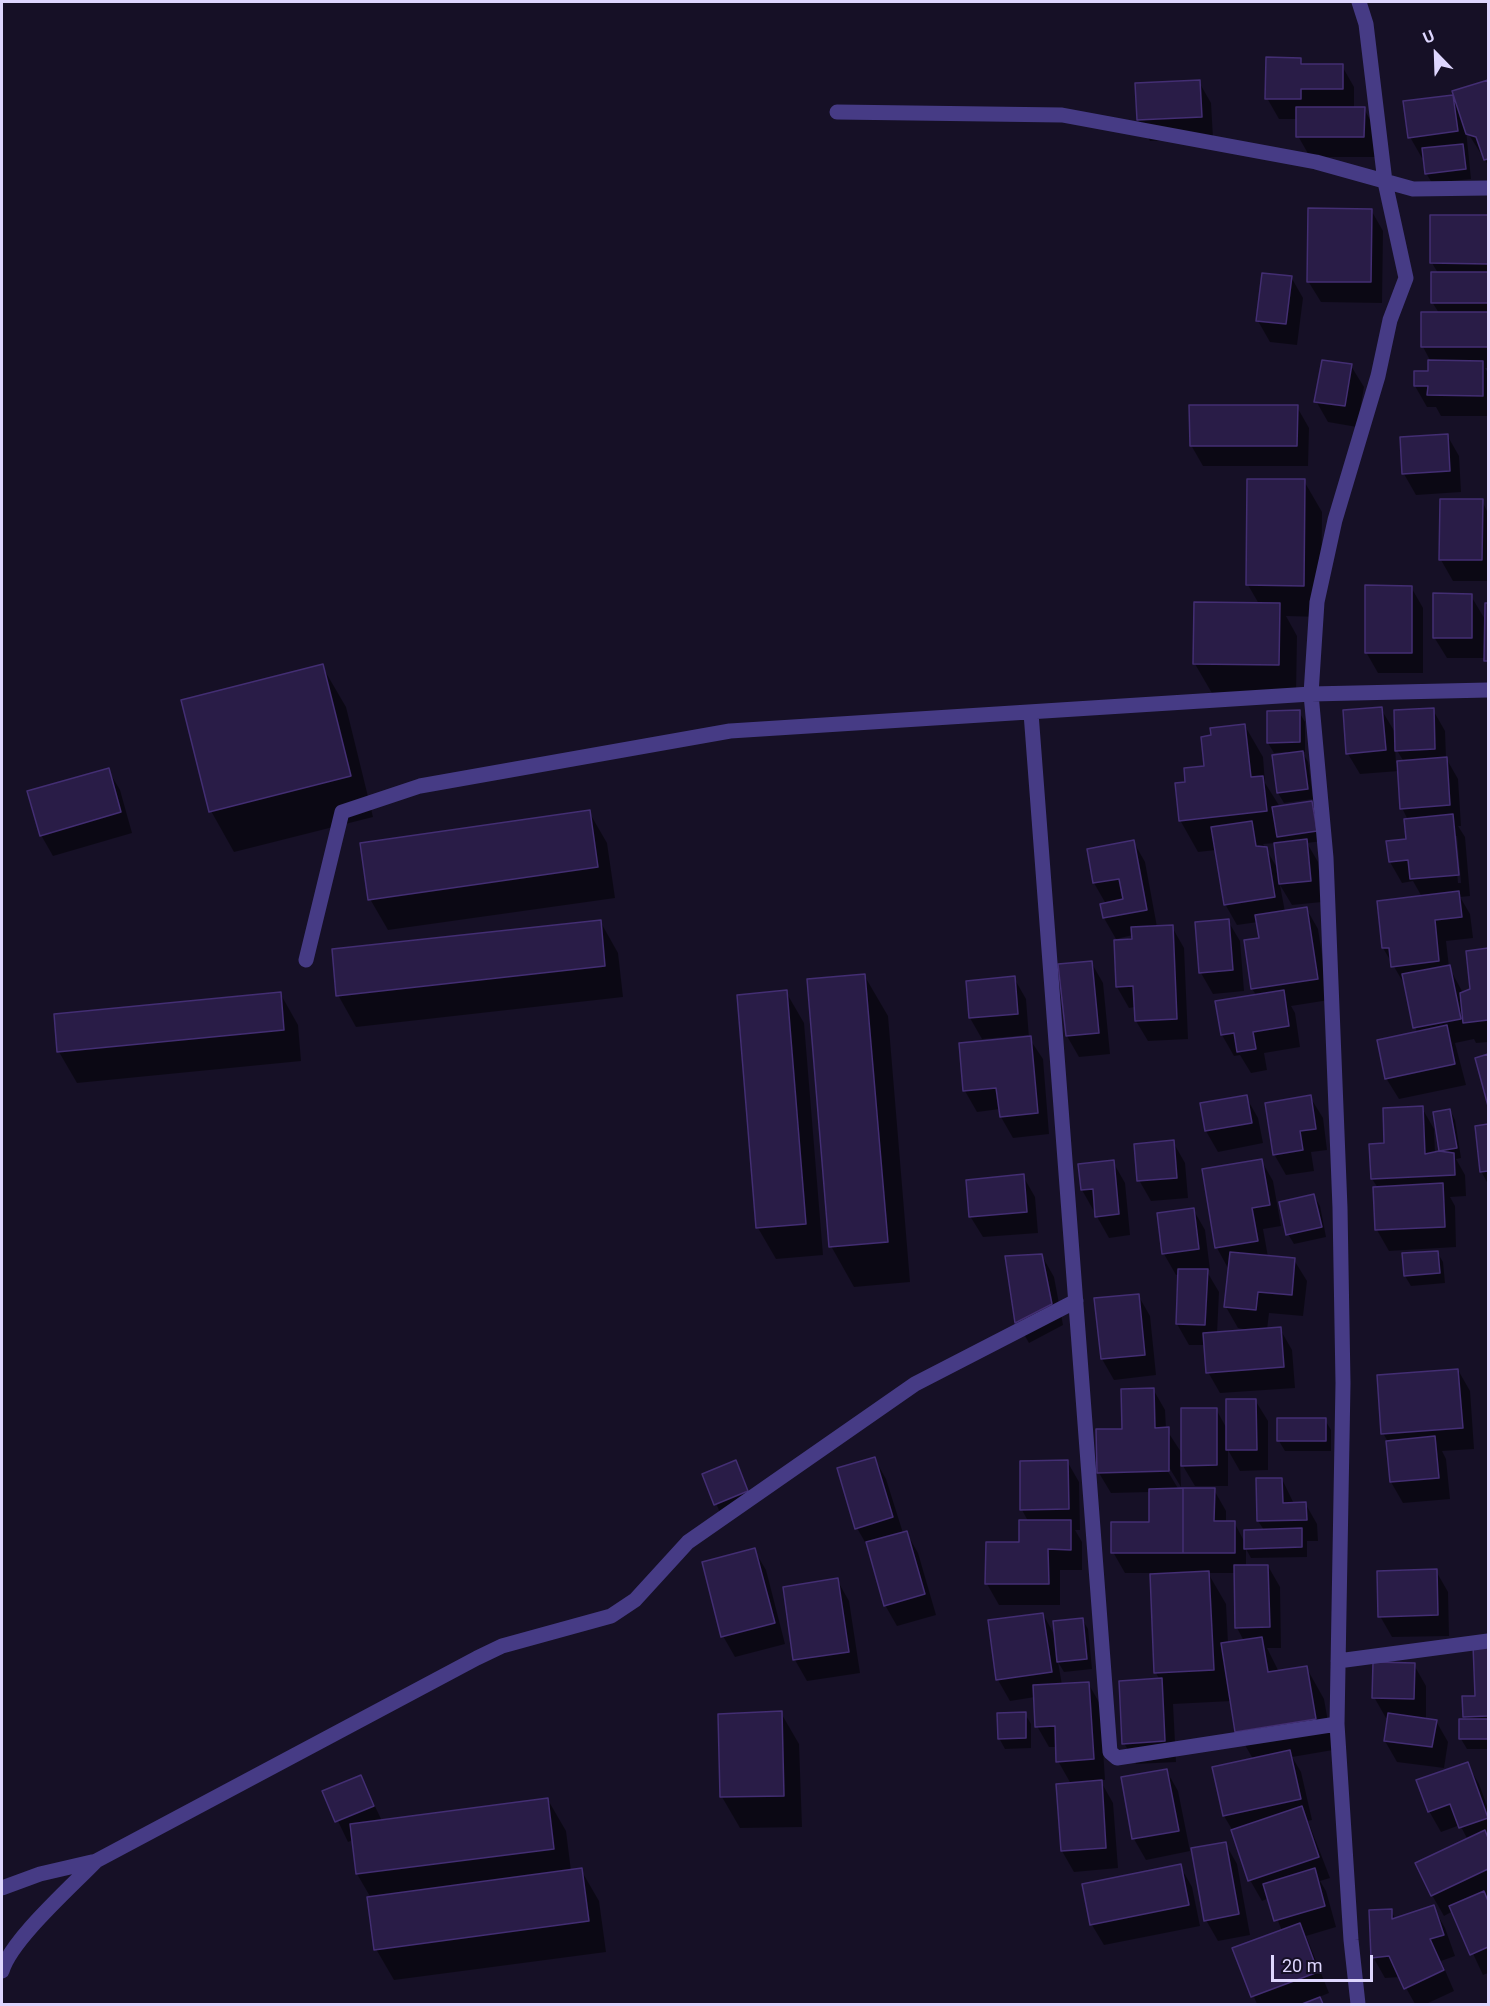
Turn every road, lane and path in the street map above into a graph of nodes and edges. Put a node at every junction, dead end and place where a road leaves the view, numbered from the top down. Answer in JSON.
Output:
{"nodes":[{"id":1,"x":1359,"y":2,"type":"edge"},
{"id":2,"x":837,"y":112,"type":"dead end"},
{"id":3,"x":1385,"y":182,"type":"junction"},
{"id":4,"x":1488,"y":188,"type":"edge"},
{"id":5,"x":1488,"y":690,"type":"edge"},
{"id":6,"x":1311,"y":694,"type":"junction"},
{"id":7,"x":1031,"y":713,"type":"junction"},
{"id":8,"x":306,"y":960,"type":"dead end"},
{"id":9,"x":1076,"y":1301,"type":"junction"},
{"id":10,"x":1488,"y":1641,"type":"edge"},
{"id":11,"x":1338,"y":1661,"type":"junction"},
{"id":12,"x":1337,"y":1724,"type":"junction"},
{"id":13,"x":96,"y":1861,"type":"junction"},
{"id":14,"x":2,"y":1888,"type":"edge"},
{"id":15,"x":2,"y":1971,"type":"edge"},
{"id":16,"x":1358,"y":2004,"type":"edge"}],
"edges":[{"from":1,"to":3,"type":"street"},
{"from":2,"to":3,"type":"street"},
{"from":3,"to":4,"type":"street"},
{"from":3,"to":6,"type":"street"},
{"from":5,"to":6,"type":"street"},
{"from":6,"to":7,"type":"street"},
{"from":6,"to":11,"type":"street"},
{"from":7,"to":8,"type":"street"},
{"from":7,"to":9,"type":"street"},
{"from":9,"to":12,"type":"street"},
{"from":9,"to":13,"type":"street"},
{"from":10,"to":11,"type":"street"},
{"from":11,"to":12,"type":"street"},
{"from":12,"to":16,"type":"street"},
{"from":13,"to":14,"type":"street"},
{"from":13,"to":15,"type":"street"}]}
